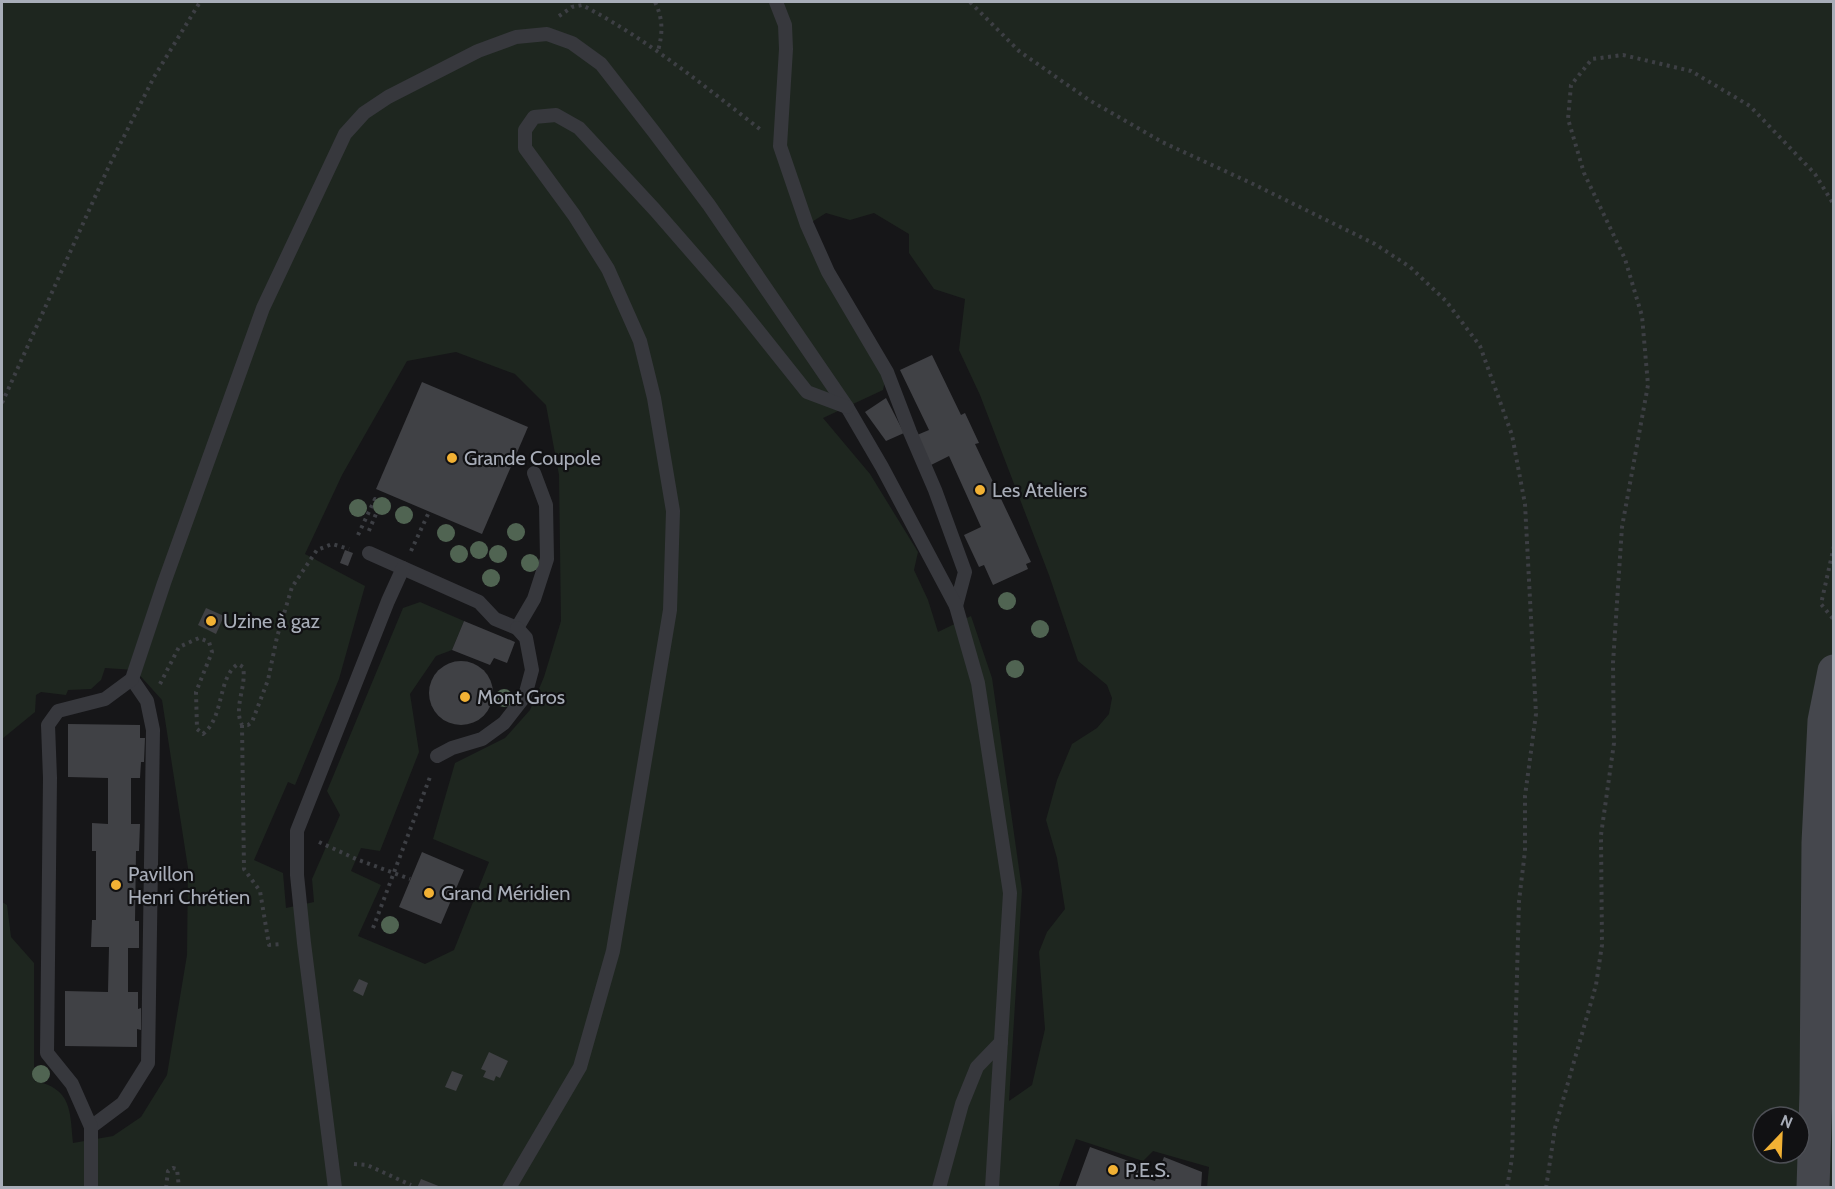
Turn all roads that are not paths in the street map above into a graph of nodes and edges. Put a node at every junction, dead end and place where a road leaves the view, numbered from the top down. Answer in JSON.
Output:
{"nodes":[{"id":1,"x":776,"y":2,"type":"edge"},
{"id":2,"x":846,"y":407,"type":"junction"},
{"id":3,"x":534,"y":473,"type":"dead end"},
{"id":4,"x":369,"y":553,"type":"road end"},
{"id":5,"x":403,"y":568,"type":"junction"},
{"id":6,"x":956,"y":606,"type":"junction"},
{"id":7,"x":517,"y":628,"type":"junction"},
{"id":8,"x":1833,"y":671,"type":"edge"},
{"id":9,"x":132,"y":679,"type":"junction"},
{"id":10,"x":437,"y":756,"type":"road end"},
{"id":11,"x":1001,"y":1042,"type":"junction"},
{"id":12,"x":91,"y":1127,"type":"junction"},
{"id":13,"x":91,"y":1188,"type":"edge"},
{"id":14,"x":335,"y":1188,"type":"edge"},
{"id":15,"x":509,"y":1188,"type":"edge"},
{"id":16,"x":939,"y":1188,"type":"edge"},
{"id":17,"x":992,"y":1188,"type":"edge"},
{"id":18,"x":1813,"y":1188,"type":"edge"}],
"edges":[{"from":1,"to":6,"type":"lane"},
{"from":2,"to":6,"type":"lane"},
{"from":2,"to":9,"type":"lane"},
{"from":2,"to":15,"type":"lane"},
{"from":3,"to":7,"type":"lane"},
{"from":4,"to":5,"type":"lane"},
{"from":5,"to":7,"type":"lane"},
{"from":5,"to":14,"type":"lane"},
{"from":6,"to":11,"type":"lane"},
{"from":7,"to":10,"type":"lane"},
{"from":8,"to":18,"type":"main road"},
{"from":9,"to":12,"type":"lane"},
{"from":9,"to":12,"type":"lane"},
{"from":11,"to":16,"type":"lane"},
{"from":11,"to":17,"type":"lane"},
{"from":12,"to":13,"type":"lane"}]}
